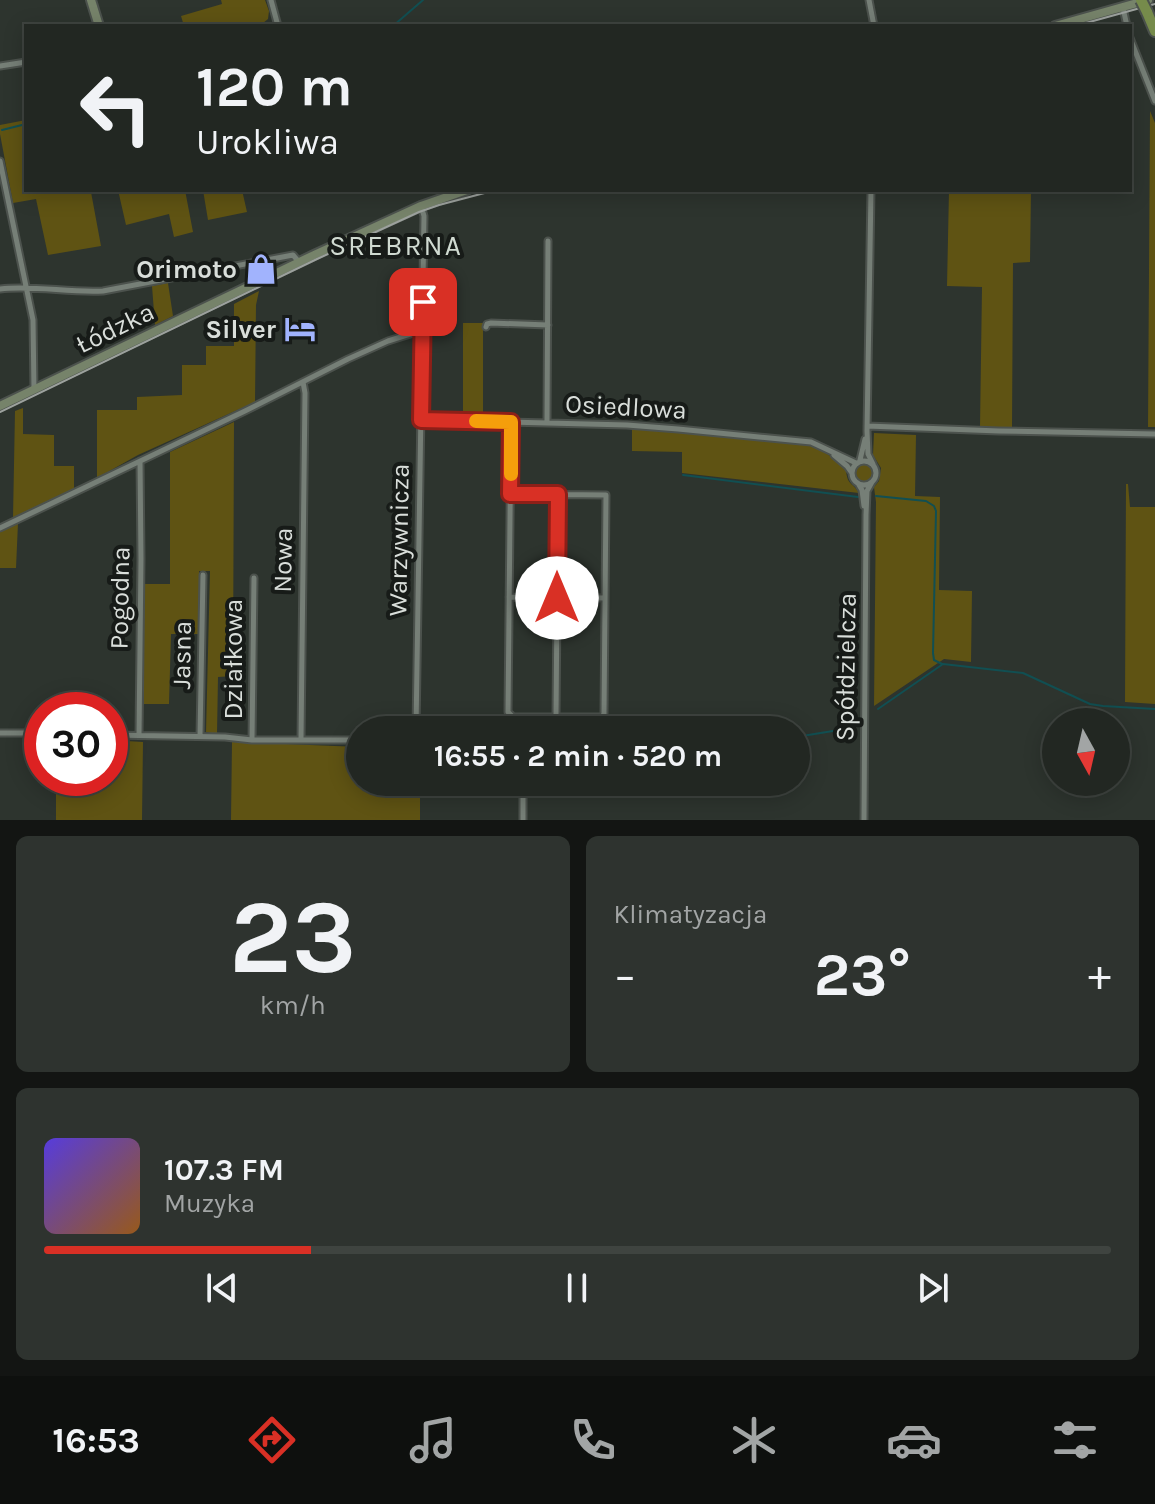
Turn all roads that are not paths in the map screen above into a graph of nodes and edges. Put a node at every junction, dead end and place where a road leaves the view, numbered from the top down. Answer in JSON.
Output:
{"nodes":[{"id":1,"x":91,"y":0,"type":"edge"},
{"id":2,"x":271,"y":0,"type":"edge"},
{"id":3,"x":869,"y":0,"type":"edge"},
{"id":4,"x":1141,"y":0,"type":"edge"},
{"id":5,"x":1148,"y":0,"type":"edge"},
{"id":6,"x":1122,"y":7,"type":"junction"},
{"id":7,"x":98,"y":24,"type":"edge"},
{"id":8,"x":277,"y":24,"type":"edge"},
{"id":9,"x":874,"y":24,"type":"edge"},
{"id":10,"x":1062,"y":24,"type":"edge"},
{"id":11,"x":1126,"y":24,"type":"edge"},
{"id":12,"x":1155,"y":31,"type":"edge"},
{"id":13,"x":1132,"y":45,"type":"edge"},
{"id":14,"x":24,"y":62,"type":"edge"},
{"id":15,"x":0,"y":66,"type":"edge"},
{"id":16,"x":1155,"y":101,"type":"edge"},
{"id":17,"x":0,"y":161,"type":"edge"},
{"id":18,"x":456,"y":192,"type":"edge"},
{"id":19,"x":871,"y":192,"type":"edge"},
{"id":20,"x":434,"y":196,"type":"edge"},
{"id":21,"x":421,"y":206,"type":"junction"},
{"id":22,"x":548,"y":241,"type":"dead end"},
{"id":23,"x":299,"y":262,"type":"junction"},
{"id":24,"x":27,"y":288,"type":"junction"},
{"id":25,"x":0,"y":289,"type":"edge"},
{"id":26,"x":548,"y":325,"type":"junction"},
{"id":27,"x":486,"y":327,"type":"dead end"},
{"id":28,"x":423,"y":330,"type":"junction"},
{"id":29,"x":303,"y":382,"type":"junction"},
{"id":30,"x":34,"y":390,"type":"junction"},
{"id":31,"x":0,"y":406,"type":"edge"},
{"id":32,"x":421,"y":420,"type":"junction"},
{"id":33,"x":511,"y":422,"type":"junction"},
{"id":34,"x":547,"y":423,"type":"junction"},
{"id":35,"x":867,"y":428,"type":"junction"},
{"id":36,"x":1155,"y":434,"type":"edge"},
{"id":37,"x":827,"y":449,"type":"junction"},
{"id":38,"x":863,"y":451,"type":"junction"},
{"id":39,"x":847,"y":458,"type":"junction"},
{"id":40,"x":140,"y":461,"type":"junction"},
{"id":41,"x":858,"y":462,"type":"junction"},
{"id":42,"x":873,"y":464,"type":"junction"},
{"id":43,"x":852,"y":473,"type":"junction"},
{"id":44,"x":855,"y":482,"type":"junction"},
{"id":45,"x":872,"y":482,"type":"junction"},
{"id":46,"x":510,"y":494,"type":"junction"},
{"id":47,"x":558,"y":494,"type":"junction"},
{"id":48,"x":866,"y":515,"type":"junction"},
{"id":49,"x":0,"y":528,"type":"edge"},
{"id":50,"x":203,"y":575,"type":"dead end"},
{"id":51,"x":254,"y":578,"type":"dead end"},
{"id":52,"x":509,"y":597,"type":"junction"},
{"id":53,"x":557,"y":598,"type":"junction"},
{"id":54,"x":605,"y":598,"type":"junction"},
{"id":55,"x":416,"y":716,"type":"edge"},
{"id":56,"x":510,"y":716,"type":"edge"},
{"id":57,"x":556,"y":716,"type":"joint"},
{"id":58,"x":0,"y":733,"type":"edge"},
{"id":59,"x":24,"y":733,"type":"edge"},
{"id":60,"x":128,"y":735,"type":"edge"},
{"id":61,"x":139,"y":735,"type":"junction"},
{"id":62,"x":200,"y":736,"type":"junction"},
{"id":63,"x":301,"y":739,"type":"junction"},
{"id":64,"x":252,"y":740,"type":"junction"},
{"id":65,"x":346,"y":740,"type":"edge"},
{"id":66,"x":523,"y":796,"type":"edge"},
{"id":67,"x":523,"y":820,"type":"edge"},
{"id":68,"x":864,"y":820,"type":"edge"}],
"edges":[{"from":1,"to":7,"type":"main road"},
{"from":2,"to":8,"type":"street"},
{"from":3,"to":9,"type":"street"},
{"from":4,"to":12,"type":"highway","bridge":true},
{"from":5,"to":6,"type":"main road"},
{"from":6,"to":10,"type":"main road"},
{"from":6,"to":11,"type":"street"},
{"from":13,"to":16,"type":"street"},
{"from":14,"to":15,"type":"street"},
{"from":17,"to":24,"type":"street"},
{"from":18,"to":20,"type":"main road","name":"Łódzka"},
{"from":19,"to":35,"type":"street"},
{"from":20,"to":21,"type":"main road","name":"Łódzka"},
{"from":21,"to":23,"type":"main road","name":"Łódzka"},
{"from":21,"to":28,"type":"street","name":"Warzywnicza"},
{"from":22,"to":26,"type":"street"},
{"from":23,"to":24,"type":"street"},
{"from":23,"to":30,"type":"main road","name":"Łódzka"},
{"from":24,"to":25,"type":"street"},
{"from":24,"to":30,"type":"street"},
{"from":26,"to":27,"type":"street"},
{"from":26,"to":34,"type":"street"},
{"from":28,"to":29,"type":"street"},
{"from":28,"to":32,"type":"street","name":"Warzywnicza"},
{"from":29,"to":40,"type":"street"},
{"from":29,"to":63,"type":"street","name":"Nowa"},
{"from":30,"to":31,"type":"main road","name":"Łódzka"},
{"from":32,"to":33,"type":"street","name":"Osiedlowa"},
{"from":32,"to":55,"type":"street","name":"Warzywnicza"},
{"from":33,"to":34,"type":"street","name":"Osiedlowa"},
{"from":33,"to":46,"type":"street"},
{"from":34,"to":37,"type":"street","name":"Osiedlowa"},
{"from":35,"to":36,"type":"street"},
{"from":35,"to":38,"type":"street"},
{"from":35,"to":42,"type":"street"},
{"from":37,"to":39,"type":"street","name":"Osiedlowa"},
{"from":37,"to":43,"type":"street"},
{"from":38,"to":39,"type":"street"},
{"from":38,"to":41,"type":"street"},
{"from":39,"to":41,"type":"street","name":"Osiedlowa"},
{"from":40,"to":49,"type":"street"},
{"from":40,"to":61,"type":"street","name":"Pogodna"},
{"from":41,"to":42,"type":"street"},
{"from":41,"to":43,"type":"street"},
{"from":42,"to":45,"type":"street"},
{"from":43,"to":44,"type":"street"},
{"from":44,"to":45,"type":"street"},
{"from":44,"to":48,"type":"street"},
{"from":45,"to":48,"type":"street"},
{"from":46,"to":47,"type":"street"},
{"from":46,"to":52,"type":"street"},
{"from":47,"to":53,"type":"street"},
{"from":47,"to":54,"type":"street"},
{"from":48,"to":68,"type":"street","name":"Spółdzielcza"},
{"from":50,"to":62,"type":"street","name":"Jasna"},
{"from":51,"to":64,"type":"street","name":"Działkowa"},
{"from":52,"to":53,"type":"street"},
{"from":52,"to":56,"type":"street"},
{"from":53,"to":54,"type":"street"},
{"from":53,"to":57,"type":"street"},
{"from":54,"to":57,"type":"street"},
{"from":58,"to":59,"type":"street"},
{"from":60,"to":61,"type":"street","name":"Działkowa"},
{"from":61,"to":62,"type":"street","name":"Działkowa"},
{"from":62,"to":64,"type":"street","name":"Działkowa"},
{"from":63,"to":64,"type":"street","name":"Działkowa"},
{"from":63,"to":65,"type":"street","name":"Działkowa"},
{"from":66,"to":67,"type":"street"}]}
